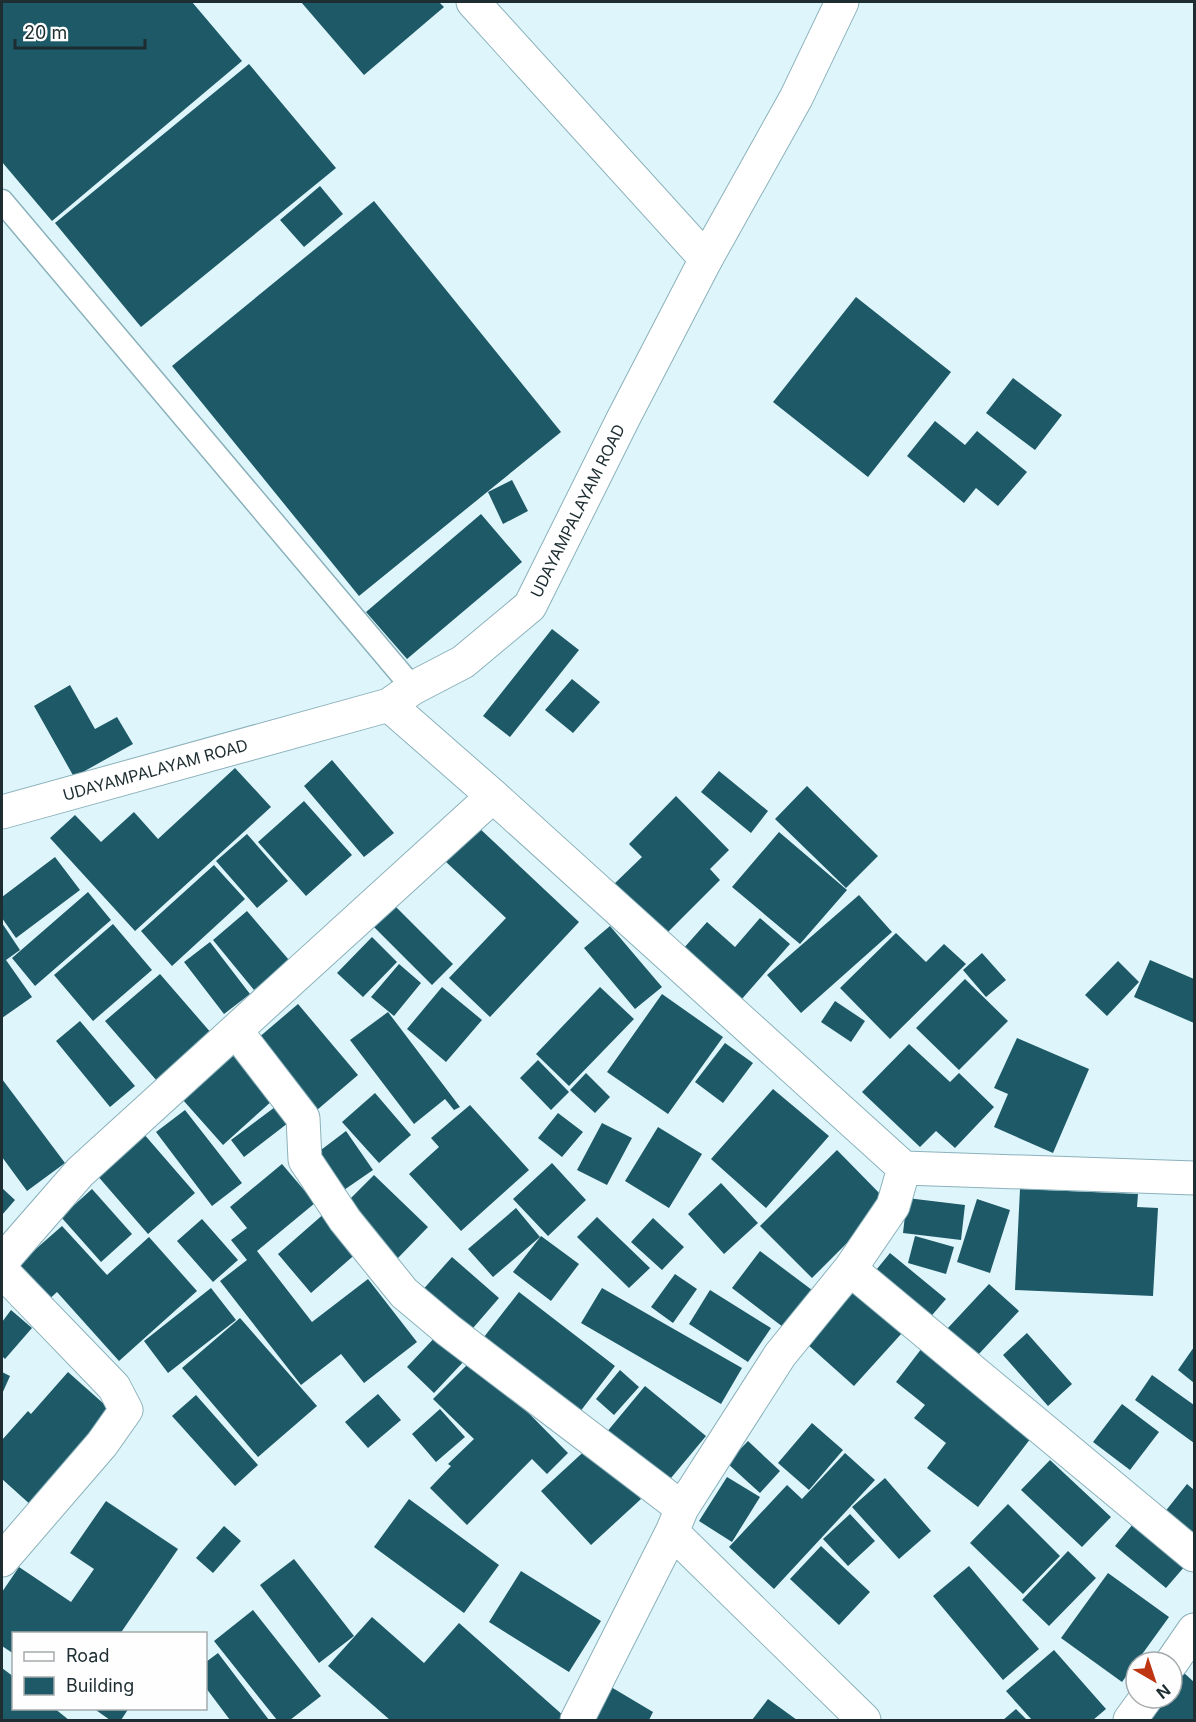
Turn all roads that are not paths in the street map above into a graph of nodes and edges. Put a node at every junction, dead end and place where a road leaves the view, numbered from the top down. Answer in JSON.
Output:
{"nodes":[{"id":1,"x":474,"y":2,"type":"edge"},
{"id":2,"x":842,"y":2,"type":"edge"},
{"id":3,"x":2,"y":201,"type":"edge"},
{"id":4,"x":706,"y":259,"type":"junction"},
{"id":5,"x":401,"y":696,"type":"junction"},
{"id":6,"x":493,"y":796,"type":"junction"},
{"id":7,"x":2,"y":812,"type":"edge"},
{"id":8,"x":236,"y":1031,"type":"junction"},
{"id":9,"x":903,"y":1168,"type":"junction"},
{"id":10,"x":1194,"y":1178,"type":"edge"},
{"id":11,"x":850,"y":1269,"type":"junction"},
{"id":12,"x":677,"y":1520,"type":"junction"},
{"id":13,"x":1194,"y":1555,"type":"edge"},
{"id":14,"x":2,"y":1560,"type":"edge"},
{"id":15,"x":1194,"y":1630,"type":"edge"},
{"id":16,"x":1180,"y":1650,"type":"edge"},
{"id":17,"x":577,"y":1720,"type":"edge"},
{"id":18,"x":864,"y":1720,"type":"edge"}],
"edges":[{"from":1,"to":4,"type":"street"},
{"from":2,"to":4,"type":"street","name":"UDAYAMPALAYAM ROAD"},
{"from":3,"to":5,"type":"lane"},
{"from":4,"to":5,"type":"street","name":"UDAYAMPALAYAM ROAD"},
{"from":5,"to":6,"type":"street"},
{"from":5,"to":7,"type":"street","name":"UDAYAMPALAYAM ROAD"},
{"from":6,"to":8,"type":"street"},
{"from":6,"to":9,"type":"street"},
{"from":8,"to":12,"type":"street"},
{"from":8,"to":14,"type":"street"},
{"from":9,"to":10,"type":"street"},
{"from":9,"to":11,"type":"street"},
{"from":11,"to":12,"type":"street"},
{"from":11,"to":13,"type":"street"},
{"from":12,"to":17,"type":"street"},
{"from":12,"to":18,"type":"street"},
{"from":15,"to":16,"type":"street"}]}
